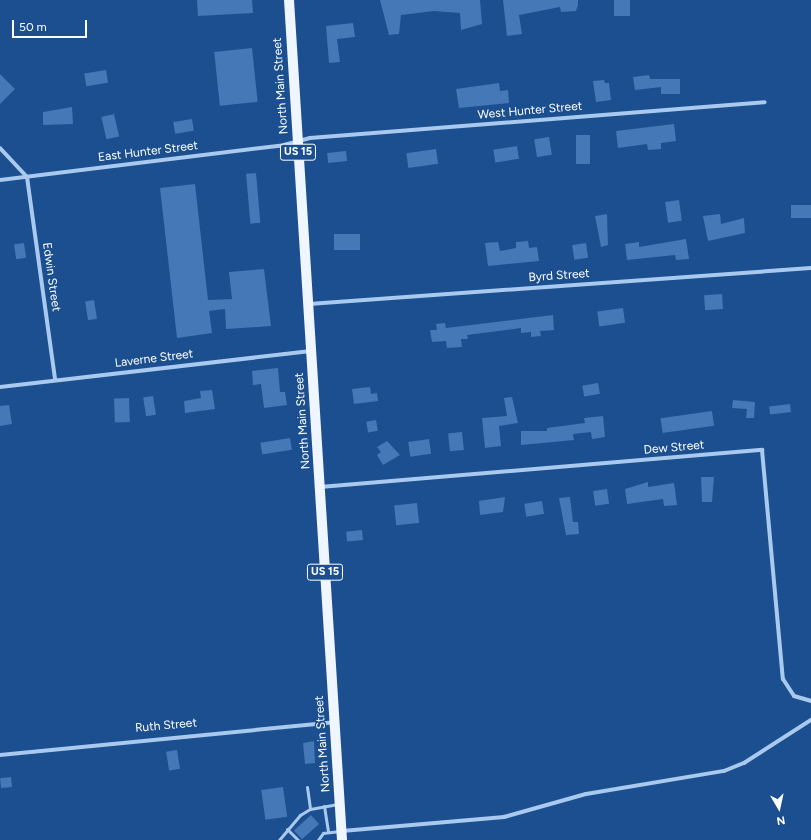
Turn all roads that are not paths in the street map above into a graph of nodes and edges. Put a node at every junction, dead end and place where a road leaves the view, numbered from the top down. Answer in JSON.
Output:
{"nodes":[{"id":1,"x":289,"y":0,"type":"edge"},
{"id":2,"x":765,"y":102,"type":"dead end"},
{"id":3,"x":298,"y":141,"type":"junction"},
{"id":4,"x":0,"y":148,"type":"edge"},
{"id":5,"x":27,"y":177,"type":"junction"},
{"id":6,"x":0,"y":180,"type":"edge"},
{"id":7,"x":811,"y":268,"type":"edge"},
{"id":8,"x":308,"y":304,"type":"junction"},
{"id":9,"x":311,"y":351,"type":"junction"},
{"id":10,"x":55,"y":380,"type":"junction"},
{"id":11,"x":0,"y":387,"type":"edge"},
{"id":12,"x":320,"y":487,"type":"junction"},
{"id":13,"x":811,"y":701,"type":"edge"},
{"id":14,"x":811,"y":720,"type":"edge"},
{"id":15,"x":335,"y":722,"type":"junction"},
{"id":16,"x":0,"y":755,"type":"edge"},
{"id":17,"x":307,"y":787,"type":"dead end"},
{"id":18,"x":340,"y":803,"type":"junction"},
{"id":19,"x":324,"y":806,"type":"junction"},
{"id":20,"x":310,"y":809,"type":"junction"},
{"id":21,"x":287,"y":829,"type":"junction"},
{"id":22,"x":328,"y":832,"type":"junction"},
{"id":23,"x":342,"y":835,"type":"edge"},
{"id":24,"x":279,"y":840,"type":"edge"},
{"id":25,"x":298,"y":840,"type":"edge"},
{"id":26,"x":318,"y":840,"type":"edge"}],
"edges":[{"from":1,"to":3,"type":"main road","name":"North Main Street","number":"US 15"},
{"from":2,"to":3,"type":"street","name":"West Hunter Street"},
{"from":3,"to":5,"type":"street","name":"East Hunter Street"},
{"from":3,"to":8,"type":"main road","name":"North Main Street","number":"US 15"},
{"from":4,"to":5,"type":"street"},
{"from":5,"to":6,"type":"street","name":"East Hunter Street"},
{"from":5,"to":10,"type":"street","name":"Edwin Street"},
{"from":7,"to":8,"type":"street","name":"Byrd Street"},
{"from":8,"to":9,"type":"main road","name":"North Main Street","number":"US 15"},
{"from":9,"to":10,"type":"street","name":"Laverne Street"},
{"from":9,"to":12,"type":"main road","name":"North Main Street","number":"US 15"},
{"from":10,"to":11,"type":"street","name":"Laverne Street"},
{"from":12,"to":13,"type":"street","name":"Dew Street"},
{"from":12,"to":15,"type":"main road","name":"North Main Street","number":"US 15"},
{"from":14,"to":23,"type":"street"},
{"from":15,"to":16,"type":"street","name":"Ruth Street"},
{"from":15,"to":18,"type":"main road","name":"North Main Street","number":"US 15"},
{"from":17,"to":20,"type":"lane"},
{"from":18,"to":19,"type":"lane"},
{"from":18,"to":23,"type":"main road","name":"North Main Street","number":"US 15"},
{"from":19,"to":20,"type":"lane"},
{"from":19,"to":22,"type":"lane"},
{"from":20,"to":21,"type":"lane"},
{"from":21,"to":24,"type":"lane"},
{"from":21,"to":25,"type":"lane"},
{"from":22,"to":23,"type":"lane"},
{"from":22,"to":26,"type":"lane"}]}
